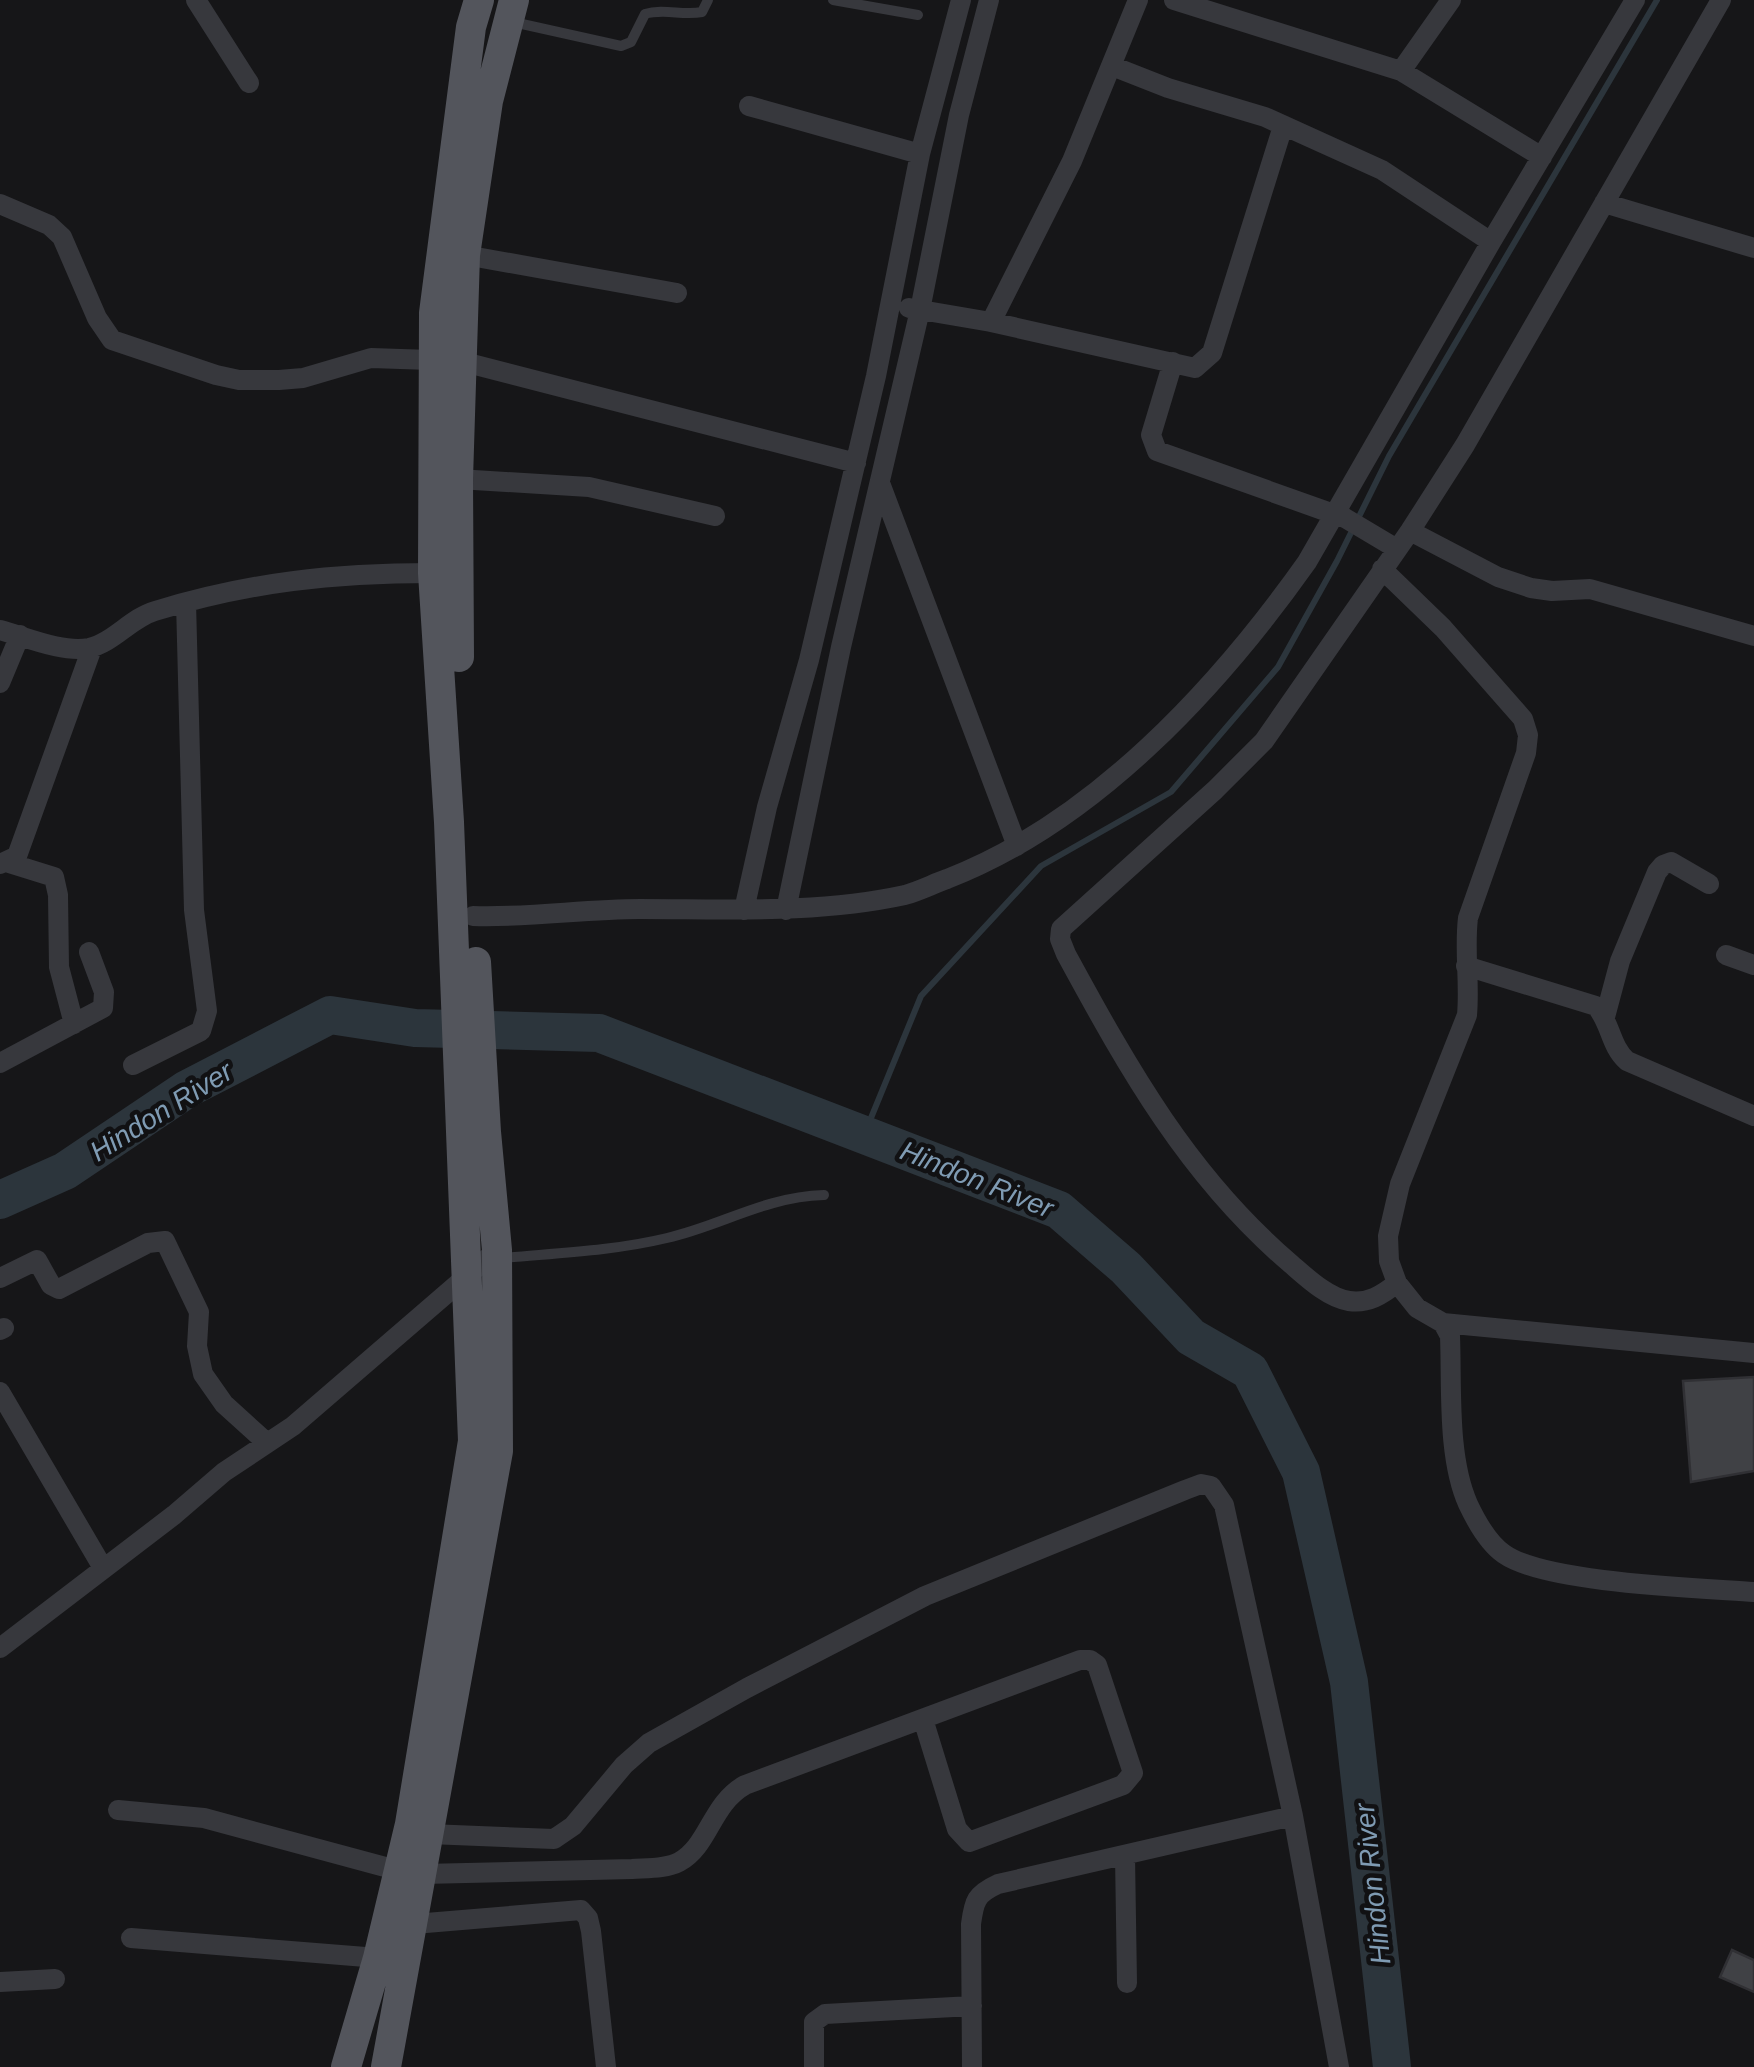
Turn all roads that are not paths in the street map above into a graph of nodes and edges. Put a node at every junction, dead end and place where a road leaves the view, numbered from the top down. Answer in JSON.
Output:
{"nodes":[{"id":1,"x":196,"y":0,"type":"edge"},
{"id":2,"x":479,"y":0,"type":"edge"},
{"id":3,"x":708,"y":0,"type":"edge"},
{"id":4,"x":834,"y":0,"type":"edge"},
{"id":5,"x":990,"y":0,"type":"edge"},
{"id":6,"x":1138,"y":0,"type":"edge"},
{"id":7,"x":1174,"y":0,"type":"edge"},
{"id":8,"x":1450,"y":0,"type":"edge"},
{"id":9,"x":1635,"y":0,"type":"edge"},
{"id":10,"x":1721,"y":0,"type":"edge"},
{"id":11,"x":1217,"y":6,"type":"edge"},
{"id":12,"x":512,"y":10,"type":"edge"},
{"id":13,"x":918,"y":15,"type":"dead end"},
{"id":14,"x":968,"y":17,"type":"edge"},
{"id":15,"x":1112,"y":66,"type":"junction"},
{"id":16,"x":1400,"y":71,"type":"junction"},
{"id":17,"x":249,"y":82,"type":"dead end"},
{"id":18,"x":749,"y":106,"type":"dead end"},
{"id":19,"x":1283,"y":126,"type":"junction"},
{"id":20,"x":920,"y":154,"type":"junction"},
{"id":21,"x":1542,"y":157,"type":"junction"},
{"id":22,"x":1604,"y":203,"type":"junction"},
{"id":23,"x":0,"y":204,"type":"edge"},
{"id":24,"x":1491,"y":242,"type":"junction"},
{"id":25,"x":1754,"y":248,"type":"edge"},
{"id":26,"x":465,"y":255,"type":"junction"},
{"id":27,"x":677,"y":293,"type":"dead end"},
{"id":28,"x":904,"y":307,"type":"junction"},
{"id":29,"x":990,"y":322,"type":"junction"},
{"id":30,"x":446,"y":360,"type":"junction"},
{"id":31,"x":1173,"y":362,"type":"junction"},
{"id":32,"x":856,"y":463,"type":"junction"},
{"id":33,"x":458,"y":479,"type":"junction"},
{"id":34,"x":880,"y":481,"type":"junction"},
{"id":35,"x":715,"y":516,"type":"dead end"},
{"id":36,"x":1339,"y":516,"type":"junction"},
{"id":37,"x":1397,"y":541,"type":"junction"},
{"id":38,"x":1382,"y":569,"type":"junction"},
{"id":39,"x":433,"y":572,"type":"junction"},
{"id":40,"x":186,"y":602,"type":"junction"},
{"id":41,"x":10,"y":632,"type":"edge"},
{"id":42,"x":1753,"y":632,"type":"edge"},
{"id":43,"x":92,"y":648,"type":"junction"},
{"id":44,"x":449,"y":652,"type":"junction"},
{"id":45,"x":0,"y":683,"type":"edge"},
{"id":46,"x":1017,"y":846,"type":"junction"},
{"id":47,"x":4,"y":863,"type":"edge"},
{"id":48,"x":1709,"y":884,"type":"dead end"},
{"id":49,"x":764,"y":910,"type":"junction"},
{"id":50,"x":467,"y":921,"type":"junction"},
{"id":51,"x":89,"y":952,"type":"dead end"},
{"id":52,"x":1726,"y":955,"type":"dead end"},
{"id":53,"x":1754,"y":965,"type":"edge"},
{"id":54,"x":1466,"y":966,"type":"junction"},
{"id":55,"x":1605,"y":1016,"type":"junction"},
{"id":56,"x":74,"y":1024,"type":"junction"},
{"id":57,"x":0,"y":1063,"type":"edge"},
{"id":58,"x":132,"y":1065,"type":"dead end"},
{"id":59,"x":1754,"y":1116,"type":"edge"},
{"id":60,"x":474,"y":1133,"type":"junction"},
{"id":61,"x":824,"y":1195,"type":"dead end"},
{"id":62,"x":497,"y":1254,"type":"junction"},
{"id":63,"x":469,"y":1272,"type":"junction"},
{"id":64,"x":0,"y":1278,"type":"edge"},
{"id":65,"x":1398,"y":1284,"type":"junction"},
{"id":66,"x":1443,"y":1323,"type":"junction"},
{"id":67,"x":484,"y":1333,"type":"junction"},
{"id":68,"x":1754,"y":1354,"type":"edge"},
{"id":69,"x":0,"y":1392,"type":"edge"},
{"id":70,"x":267,"y":1442,"type":"junction"},
{"id":71,"x":103,"y":1568,"type":"junction"},
{"id":72,"x":1754,"y":1592,"type":"edge"},
{"id":73,"x":0,"y":1648,"type":"edge"},
{"id":74,"x":923,"y":1720,"type":"junction"},
{"id":75,"x":118,"y":1810,"type":"dead end"},
{"id":76,"x":1293,"y":1816,"type":"junction"},
{"id":77,"x":429,"y":1834,"type":"junction"},
{"id":78,"x":1125,"y":1856,"type":"junction"},
{"id":79,"x":411,"y":1873,"type":"junction"},
{"id":80,"x":414,"y":1924,"type":"junction"},
{"id":81,"x":131,"y":1938,"type":"dead end"},
{"id":82,"x":378,"y":1958,"type":"junction"},
{"id":83,"x":55,"y":1979,"type":"dead end"},
{"id":84,"x":0,"y":1982,"type":"edge"},
{"id":85,"x":1126,"y":1983,"type":"dead end"},
{"id":86,"x":972,"y":2006,"type":"junction"},
{"id":87,"x":346,"y":2067,"type":"edge"},
{"id":88,"x":386,"y":2067,"type":"edge"},
{"id":89,"x":606,"y":2067,"type":"edge"},
{"id":90,"x":814,"y":2067,"type":"edge"},
{"id":91,"x":972,"y":2067,"type":"edge"},
{"id":92,"x":1339,"y":2067,"type":"edge"}],
"edges":[{"from":1,"to":17,"type":"street"},
{"from":2,"to":30,"type":"main road"},
{"from":3,"to":12,"type":"lane"},
{"from":4,"to":13,"type":"lane"},
{"from":5,"to":14,"type":"street"},
{"from":6,"to":15,"type":"street"},
{"from":7,"to":11,"type":"street"},
{"from":8,"to":16,"type":"street"},
{"from":9,"to":21,"type":"street"},
{"from":10,"to":22,"type":"street"},
{"from":11,"to":16,"type":"street"},
{"from":12,"to":26,"type":"main road"},
{"from":14,"to":20,"type":"street"},
{"from":14,"to":28,"type":"street"},
{"from":15,"to":19,"type":"street"},
{"from":15,"to":29,"type":"street"},
{"from":16,"to":21,"type":"street"},
{"from":18,"to":20,"type":"street"},
{"from":19,"to":24,"type":"street"},
{"from":19,"to":31,"type":"street"},
{"from":20,"to":28,"type":"street"},
{"from":21,"to":24,"type":"street"},
{"from":22,"to":25,"type":"street"},
{"from":22,"to":37,"type":"street"},
{"from":23,"to":30,"type":"street"},
{"from":24,"to":36,"type":"street"},
{"from":26,"to":27,"type":"street"},
{"from":26,"to":30,"type":"main road"},
{"from":28,"to":29,"type":"street"},
{"from":28,"to":32,"type":"street"},
{"from":28,"to":34,"type":"street"},
{"from":29,"to":31,"type":"street"},
{"from":30,"to":32,"type":"street"},
{"from":30,"to":33,"type":"main road"},
{"from":30,"to":39,"type":"main road"},
{"from":31,"to":36,"type":"street"},
{"from":32,"to":49,"type":"street"},
{"from":33,"to":35,"type":"street"},
{"from":33,"to":44,"type":"main road"},
{"from":34,"to":46,"type":"street"},
{"from":34,"to":49,"type":"street"},
{"from":36,"to":37,"type":"street"},
{"from":36,"to":46,"type":"street"},
{"from":37,"to":38,"type":"street"},
{"from":37,"to":42,"type":"street"},
{"from":38,"to":54,"type":"street"},
{"from":38,"to":65,"type":"street"},
{"from":39,"to":40,"type":"street"},
{"from":39,"to":44,"type":"main road"},
{"from":40,"to":43,"type":"street"},
{"from":40,"to":58,"type":"street"},
{"from":41,"to":43,"type":"street"},
{"from":41,"to":45,"type":"street"},
{"from":43,"to":47,"type":"street"},
{"from":44,"to":50,"type":"main road"},
{"from":46,"to":49,"type":"street"},
{"from":47,"to":56,"type":"street"},
{"from":48,"to":55,"type":"street"},
{"from":49,"to":50,"type":"street"},
{"from":50,"to":60,"type":"main road"},
{"from":51,"to":56,"type":"street"},
{"from":52,"to":53,"type":"street"},
{"from":54,"to":55,"type":"street"},
{"from":54,"to":65,"type":"street"},
{"from":55,"to":59,"type":"street"},
{"from":56,"to":57,"type":"street"},
{"from":60,"to":62,"type":"main road"},
{"from":60,"to":63,"type":"main road"},
{"from":61,"to":62,"type":"lane"},
{"from":62,"to":63,"type":"street"},
{"from":62,"to":67,"type":"main road"},
{"from":63,"to":67,"type":"main road"},
{"from":63,"to":70,"type":"street"},
{"from":64,"to":70,"type":"street"},
{"from":65,"to":66,"type":"street"},
{"from":66,"to":68,"type":"street"},
{"from":66,"to":72,"type":"street"},
{"from":67,"to":77,"type":"main road"},
{"from":67,"to":79,"type":"main road"},
{"from":69,"to":71,"type":"street"},
{"from":70,"to":71,"type":"street"},
{"from":71,"to":73,"type":"street"},
{"from":74,"to":74,"type":"street"},
{"from":74,"to":79,"type":"street"},
{"from":75,"to":79,"type":"street"},
{"from":76,"to":77,"type":"street"},
{"from":76,"to":78,"type":"street"},
{"from":76,"to":92,"type":"street"},
{"from":77,"to":79,"type":"main road"},
{"from":78,"to":85,"type":"street"},
{"from":78,"to":86,"type":"street"},
{"from":79,"to":80,"type":"main road"},
{"from":79,"to":82,"type":"main road"},
{"from":80,"to":88,"type":"main road"},
{"from":80,"to":89,"type":"street"},
{"from":81,"to":82,"type":"street"},
{"from":82,"to":87,"type":"main road"},
{"from":83,"to":84,"type":"street"},
{"from":86,"to":90,"type":"street"},
{"from":86,"to":91,"type":"street"}]}
